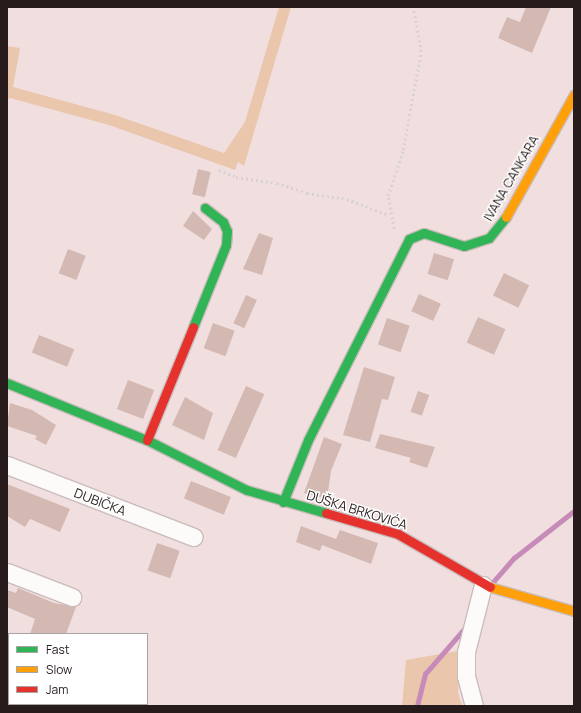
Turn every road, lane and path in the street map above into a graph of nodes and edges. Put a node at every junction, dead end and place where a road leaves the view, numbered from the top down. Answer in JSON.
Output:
{"nodes":[{"id":1,"x":413,"y":7,"type":"edge"},
{"id":2,"x":574,"y":95,"type":"edge"},
{"id":3,"x":219,"y":170,"type":"dead end"},
{"id":4,"x":205,"y":208,"type":"dead end"},
{"id":5,"x":389,"y":215,"type":"junction"},
{"id":6,"x":407,"y":243,"type":"junction"},
{"id":7,"x":7,"y":383,"type":"edge"},
{"id":8,"x":147,"y":440,"type":"junction"},
{"id":9,"x":7,"y":465,"type":"edge"},
{"id":10,"x":283,"y":502,"type":"junction"},
{"id":11,"x":194,"y":537,"type":"dead end"},
{"id":12,"x":7,"y":572,"type":"edge"},
{"id":13,"x":483,"y":585,"type":"junction"},
{"id":14,"x":72,"y":597,"type":"dead end"},
{"id":15,"x":574,"y":611,"type":"edge"},
{"id":16,"x":474,"y":706,"type":"edge"}],
"edges":[{"from":1,"to":5,"type":"path"},
{"from":2,"to":6,"type":"street","name":"IVANA CANKARA"},
{"from":3,"to":5,"type":"path"},
{"from":4,"to":8,"type":"street"},
{"from":5,"to":6,"type":"path"},
{"from":6,"to":10,"type":"street","name":"DUŠKA BRKOVIĆA"},
{"from":7,"to":8,"type":"street","name":"DUŠKA BRKOVIĆA"},
{"from":8,"to":10,"type":"street","name":"DUŠKA BRKOVIĆA"},
{"from":9,"to":11,"type":"street","name":"DUBIČKA"},
{"from":10,"to":13,"type":"street","name":"DUŠKA BRKOVIĆA"},
{"from":12,"to":14,"type":"street"},
{"from":13,"to":15,"type":"street","name":"DUŠKA BRKOVIĆA"},
{"from":13,"to":16,"type":"street"}]}
